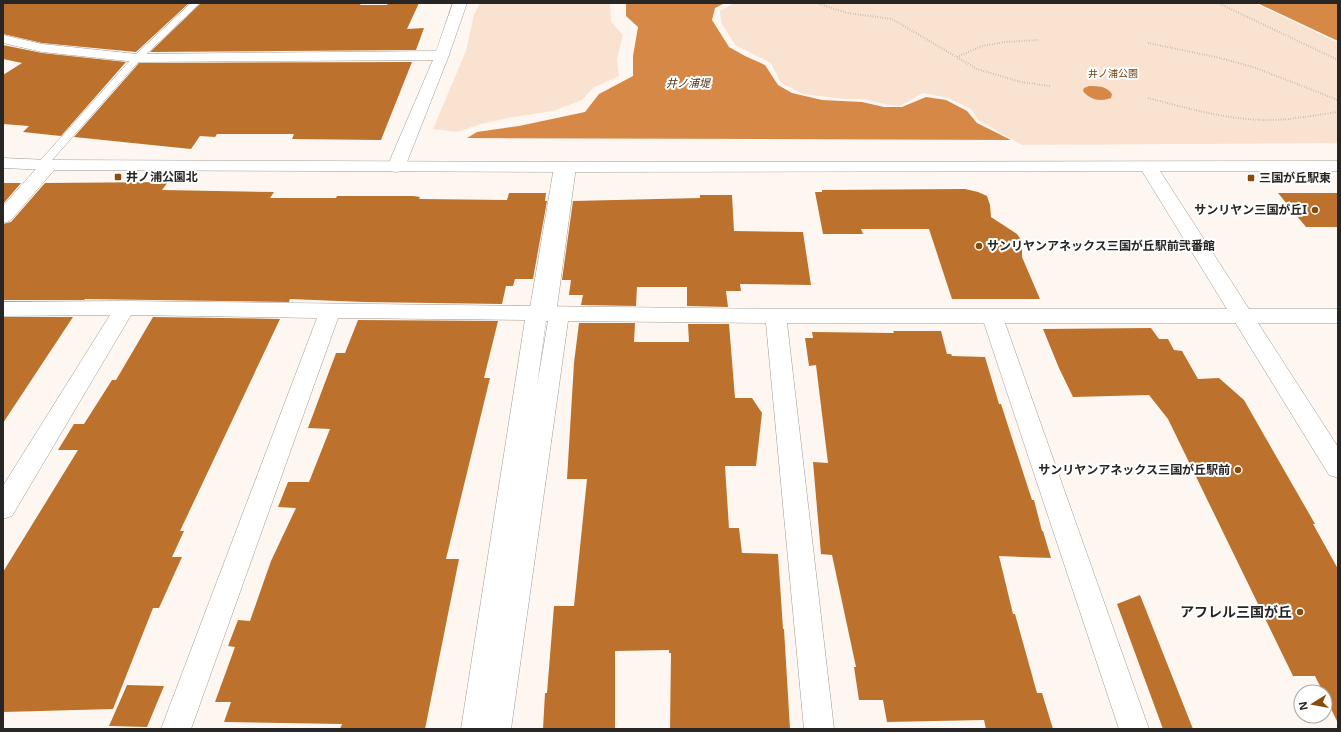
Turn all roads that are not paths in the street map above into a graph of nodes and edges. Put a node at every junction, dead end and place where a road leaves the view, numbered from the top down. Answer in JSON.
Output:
{"nodes":[{"id":1,"x":196,"y":3,"type":"edge"},
{"id":2,"x":460,"y":3,"type":"edge"},
{"id":3,"x":3,"y":39,"type":"edge"},
{"id":4,"x":442,"y":55,"type":"junction"},
{"id":5,"x":137,"y":58,"type":"junction"},
{"id":6,"x":3,"y":163,"type":"edge"},
{"id":7,"x":46,"y":165,"type":"junction"},
{"id":8,"x":1338,"y":166,"type":"edge"},
{"id":9,"x":396,"y":167,"type":"junction"},
{"id":10,"x":565,"y":167,"type":"junction"},
{"id":11,"x":1148,"y":167,"type":"junction"},
{"id":12,"x":3,"y":217,"type":"edge"},
{"id":13,"x":125,"y":308,"type":"junction"},
{"id":14,"x":3,"y":309,"type":"edge"},
{"id":15,"x":330,"y":311,"type":"junction"},
{"id":16,"x":548,"y":314,"type":"junction"},
{"id":17,"x":992,"y":315,"type":"junction"},
{"id":18,"x":776,"y":316,"type":"junction"},
{"id":19,"x":1243,"y":316,"type":"junction"},
{"id":20,"x":1338,"y":316,"type":"edge"},
{"id":21,"x":1338,"y":468,"type":"edge"},
{"id":22,"x":3,"y":508,"type":"edge"},
{"id":23,"x":176,"y":729,"type":"edge"},
{"id":24,"x":476,"y":729,"type":"edge"},
{"id":25,"x":496,"y":729,"type":"edge"},
{"id":26,"x":819,"y":729,"type":"edge"},
{"id":27,"x":1134,"y":729,"type":"edge"}],
"edges":[{"from":1,"to":5,"type":"lane"},
{"from":2,"to":4,"type":"street"},
{"from":3,"to":5,"type":"street"},
{"from":4,"to":5,"type":"street"},
{"from":4,"to":9,"type":"street"},
{"from":5,"to":7,"type":"lane"},
{"from":6,"to":7,"type":"street"},
{"from":7,"to":9,"type":"street"},
{"from":7,"to":12,"type":"street"},
{"from":8,"to":11,"type":"street"},
{"from":9,"to":10,"type":"street"},
{"from":10,"to":11,"type":"street"},
{"from":10,"to":16,"type":"lane"},
{"from":11,"to":19,"type":"street"},
{"from":13,"to":14,"type":"street"},
{"from":13,"to":15,"type":"street"},
{"from":13,"to":22,"type":"street"},
{"from":15,"to":16,"type":"street"},
{"from":15,"to":23,"type":"street"},
{"from":16,"to":18,"type":"street"},
{"from":16,"to":24,"type":"street"},
{"from":16,"to":25,"type":"street"},
{"from":17,"to":18,"type":"street"},
{"from":17,"to":19,"type":"street"},
{"from":17,"to":27,"type":"street"},
{"from":18,"to":26,"type":"street"},
{"from":19,"to":20,"type":"street"},
{"from":19,"to":21,"type":"street"}]}
